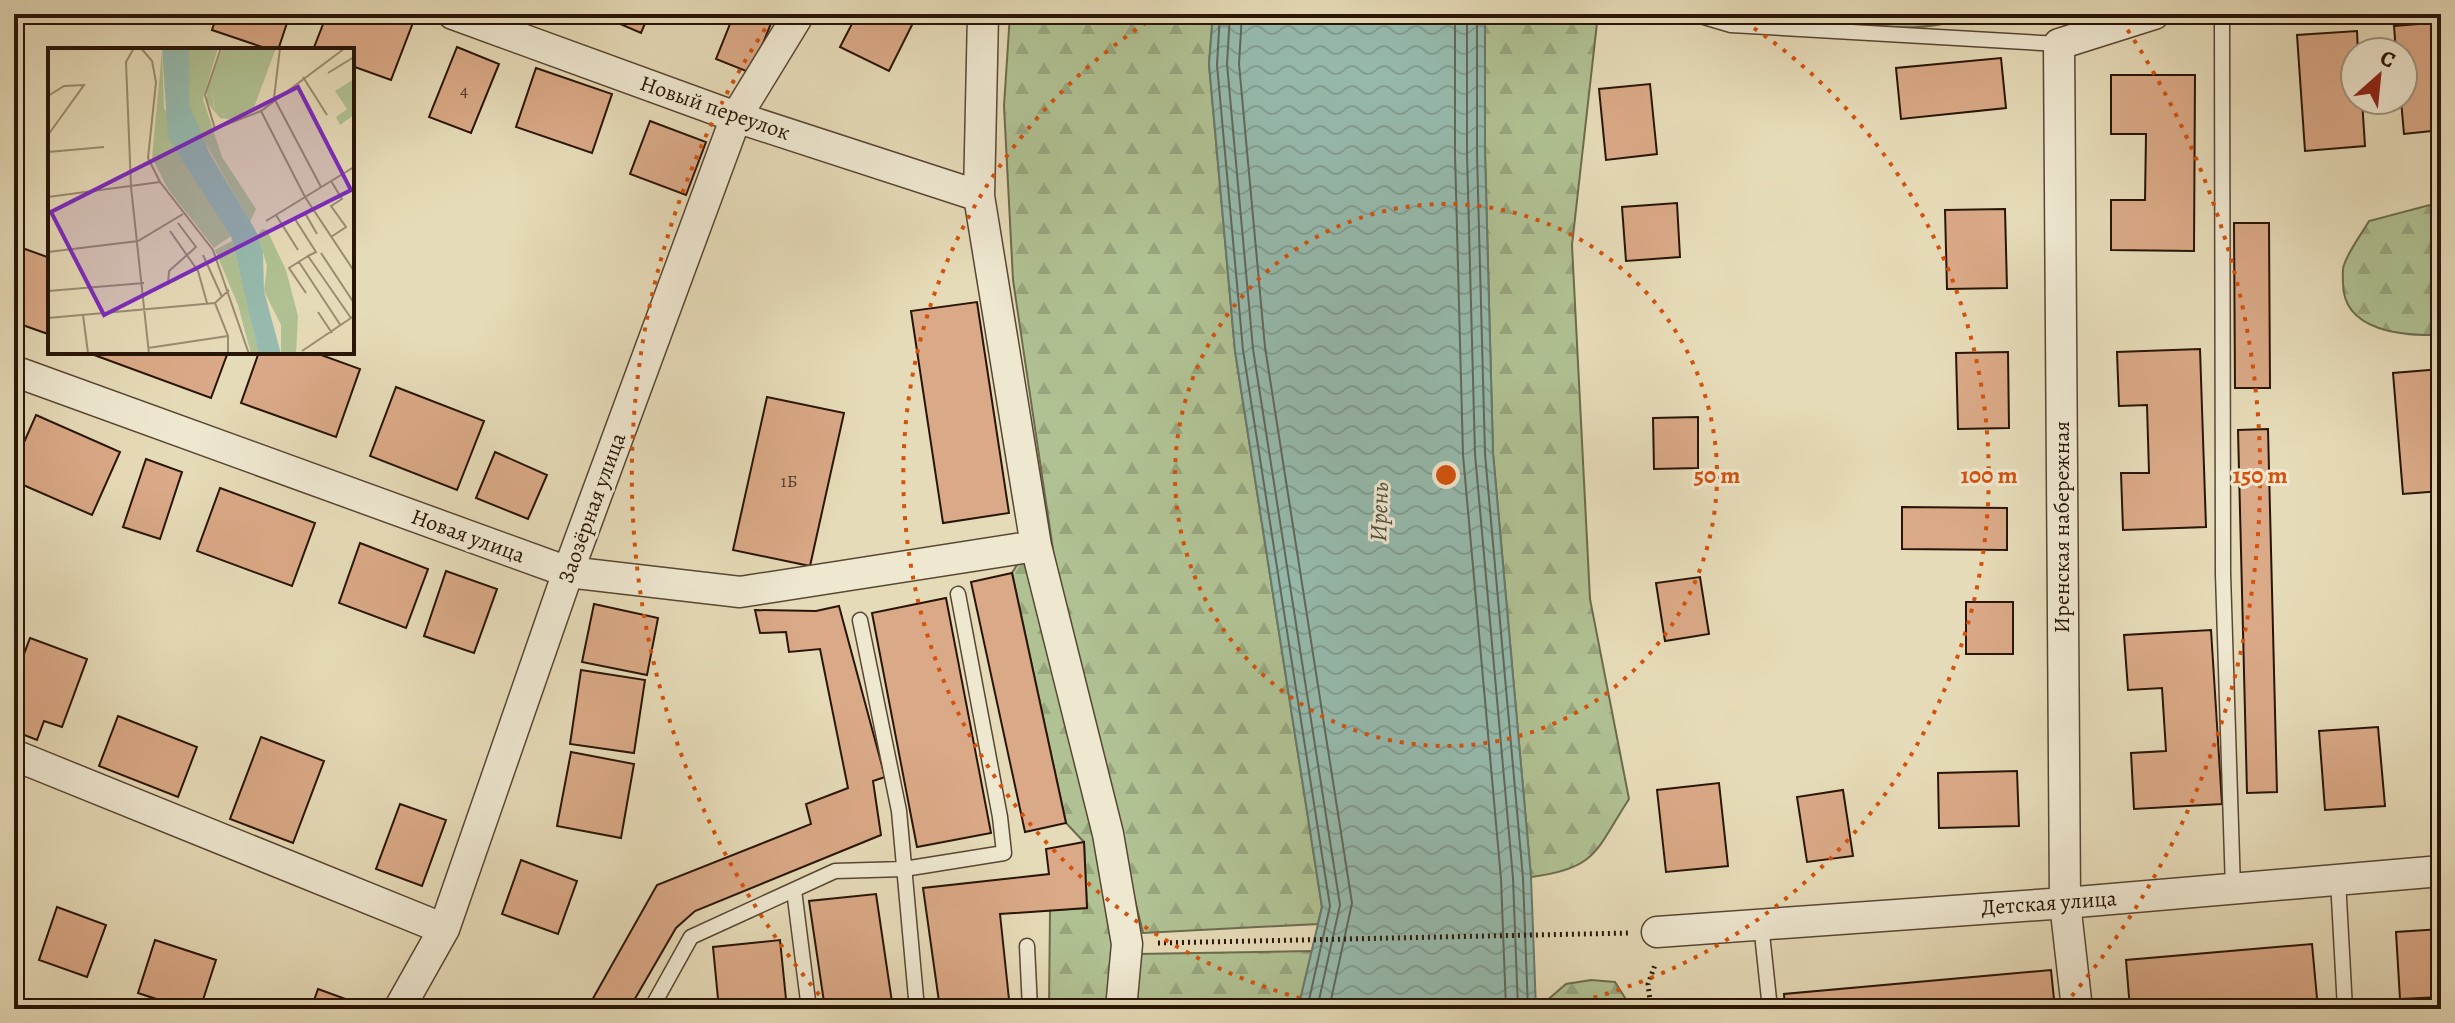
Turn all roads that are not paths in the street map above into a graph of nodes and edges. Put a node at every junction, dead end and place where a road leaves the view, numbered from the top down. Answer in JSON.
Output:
{"nodes":[{"id":1,"x":453,"y":14,"type":"edge"},
{"id":2,"x":799,"y":14,"type":"edge"},
{"id":3,"x":983,"y":14,"type":"edge"},
{"id":4,"x":1694,"y":14,"type":"edge"},
{"id":5,"x":2154,"y":14,"type":"edge"},
{"id":6,"x":2222,"y":14,"type":"edge"},
{"id":7,"x":2059,"y":44,"type":"junction"},
{"id":8,"x":736,"y":117,"type":"junction"},
{"id":9,"x":979,"y":196,"type":"junction"},
{"id":10,"x":14,"y":371,"type":"edge"},
{"id":11,"x":1036,"y":546,"type":"junction"},
{"id":12,"x":568,"y":572,"type":"junction"},
{"id":13,"x":958,"y":594,"type":"dead end"},
{"id":14,"x":860,"y":620,"type":"dead end"},
{"id":15,"x":14,"y":755,"type":"edge"},
{"id":16,"x":904,"y":869,"type":"junction"},
{"id":17,"x":2441,"y":871,"type":"edge"},
{"id":18,"x":2338,"y":880,"type":"junction"},
{"id":19,"x":2233,"y":889,"type":"junction"},
{"id":20,"x":794,"y":890,"type":"junction"},
{"id":21,"x":2065,"y":903,"type":"junction"},
{"id":22,"x":1761,"y":924,"type":"junction"},
{"id":23,"x":444,"y":929,"type":"junction"},
{"id":24,"x":1663,"y":932,"type":"road end"},
{"id":25,"x":1027,"y":946,"type":"dead end"},
{"id":26,"x":399,"y":1009,"type":"edge"},
{"id":27,"x":651,"y":1009,"type":"edge"},
{"id":28,"x":809,"y":1009,"type":"edge"},
{"id":29,"x":917,"y":1009,"type":"edge"},
{"id":30,"x":1030,"y":1009,"type":"edge"},
{"id":31,"x":1121,"y":1009,"type":"edge"},
{"id":32,"x":1770,"y":1009,"type":"edge"},
{"id":33,"x":2077,"y":1009,"type":"edge"},
{"id":34,"x":2345,"y":1009,"type":"edge"}],
"edges":[{"from":1,"to":8,"type":"street","name":"Новый переулок"},
{"from":2,"to":8,"type":"street","name":"Заозёрная улица"},
{"from":3,"to":9,"type":"street"},
{"from":4,"to":7,"type":"lane"},
{"from":5,"to":7,"type":"street"},
{"from":6,"to":19,"type":"lane"},
{"from":7,"to":21,"type":"street","name":"Иренская набережная"},
{"from":8,"to":9,"type":"street","name":"Новый переулок"},
{"from":8,"to":12,"type":"street","name":"Заозёрная улица"},
{"from":9,"to":11,"type":"street"},
{"from":10,"to":12,"type":"street","name":"Новая улица"},
{"from":11,"to":12,"type":"street","name":"Новая улица"},
{"from":11,"to":31,"type":"street"},
{"from":12,"to":23,"type":"street","name":"Заозёрная улица"},
{"from":13,"to":16,"type":"lane"},
{"from":14,"to":16,"type":"lane"},
{"from":15,"to":23,"type":"street"},
{"from":16,"to":20,"type":"lane"},
{"from":16,"to":29,"type":"lane"},
{"from":17,"to":18,"type":"street","name":"Детская улица"},
{"from":18,"to":19,"type":"street","name":"Детская улица"},
{"from":18,"to":34,"type":"lane"},
{"from":19,"to":21,"type":"street","name":"Детская улица"},
{"from":20,"to":27,"type":"lane"},
{"from":20,"to":28,"type":"lane"},
{"from":21,"to":22,"type":"street","name":"Детская улица"},
{"from":21,"to":33,"type":"street","name":"Иренская набережная"},
{"from":22,"to":24,"type":"street","name":"Детская улица"},
{"from":22,"to":32,"type":"lane"},
{"from":23,"to":26,"type":"street","name":"Заозёрная улица"},
{"from":25,"to":30,"type":"lane"}]}
